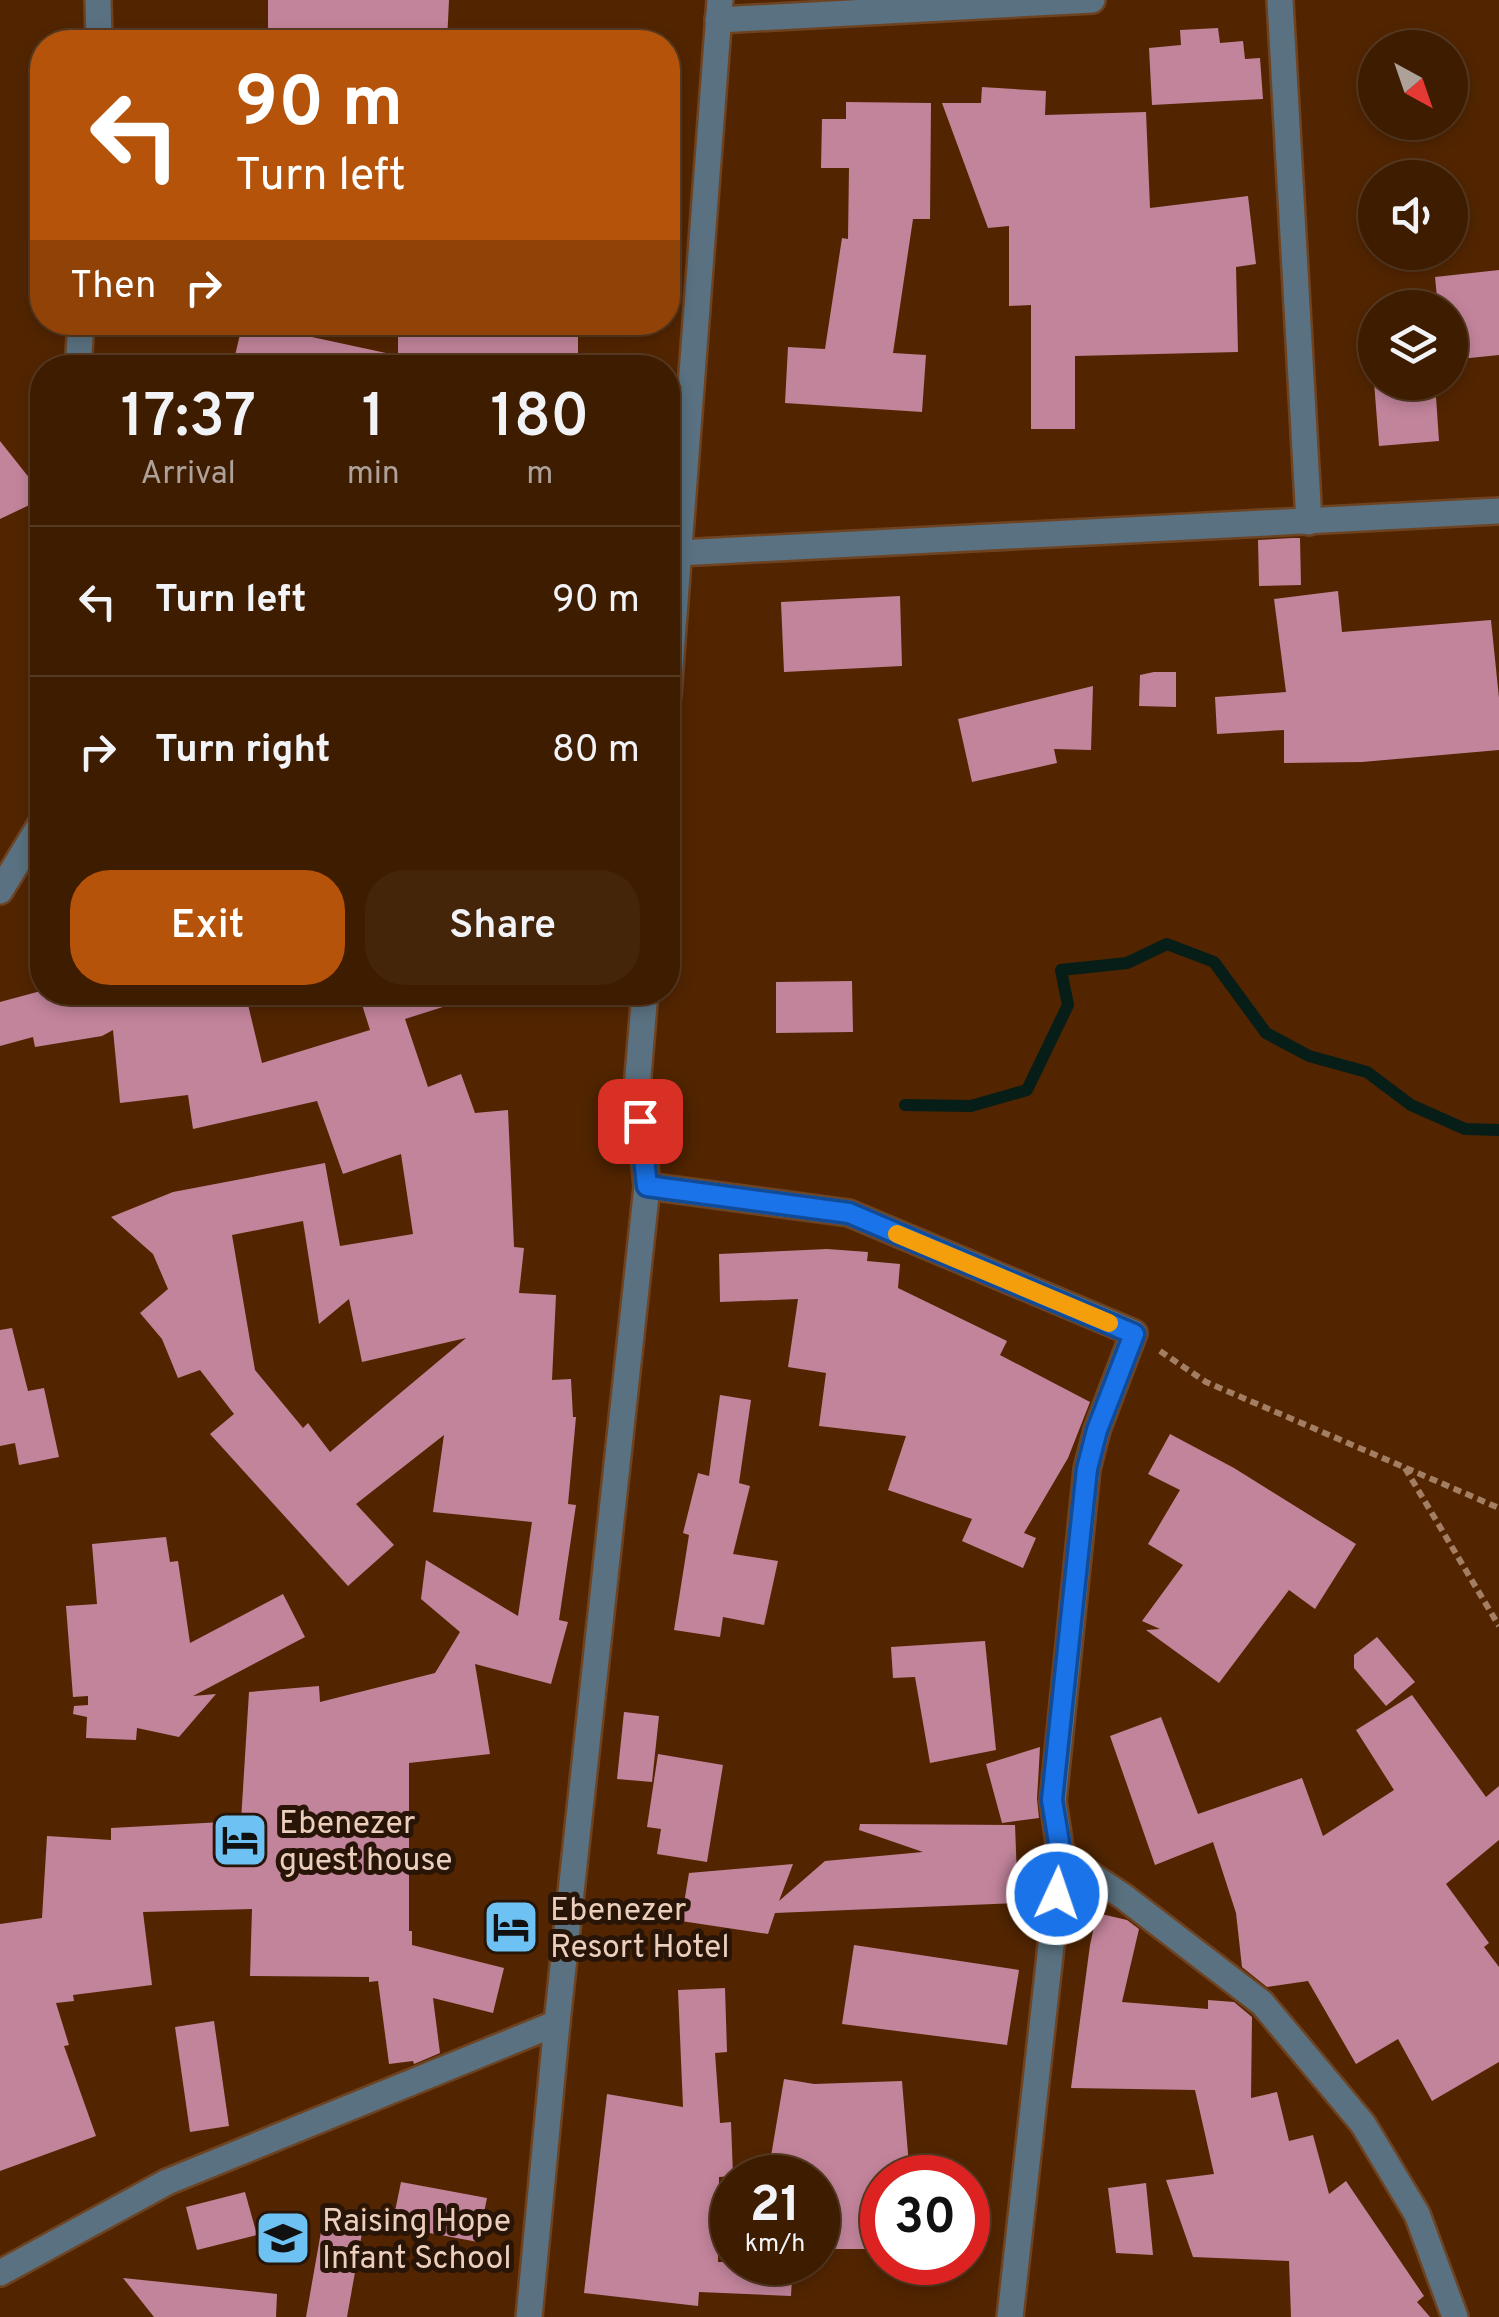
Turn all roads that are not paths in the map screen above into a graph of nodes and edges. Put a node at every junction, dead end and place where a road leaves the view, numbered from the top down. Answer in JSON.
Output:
{"nodes":[{"id":1,"x":98,"y":0,"type":"edge"},
{"id":2,"x":1092,"y":0,"type":"edge"},
{"id":3,"x":1280,"y":0,"type":"edge"},
{"id":4,"x":719,"y":10,"type":"edge"},
{"id":5,"x":99,"y":30,"type":"edge"},
{"id":6,"x":1499,"y":512,"type":"edge"},
{"id":7,"x":1310,"y":522,"type":"junction"},
{"id":8,"x":680,"y":527,"type":"edge"},
{"id":9,"x":680,"y":553,"type":"edge"},
{"id":10,"x":30,"y":842,"type":"edge"},
{"id":11,"x":0,"y":892,"type":"edge"},
{"id":12,"x":643,"y":1005,"type":"edge"},
{"id":13,"x":647,"y":1186,"type":"junction"},
{"id":14,"x":1061,"y":1855,"type":"junction"},
{"id":15,"x":557,"y":2023,"type":"junction"},
{"id":16,"x":0,"y":2272,"type":"edge"},
{"id":17,"x":529,"y":2317,"type":"edge"},
{"id":18,"x":1010,"y":2317,"type":"edge"},
{"id":19,"x":1456,"y":2317,"type":"edge"}],
"edges":[{"from":1,"to":5,"type":"street"},
{"from":2,"to":4,"type":"street"},
{"from":3,"to":7,"type":"street"},
{"from":4,"to":8,"type":"street"},
{"from":6,"to":7,"type":"street"},
{"from":7,"to":9,"type":"street"},
{"from":10,"to":11,"type":"street"},
{"from":12,"to":13,"type":"street"},
{"from":13,"to":14,"type":"street"},
{"from":13,"to":15,"type":"street"},
{"from":14,"to":18,"type":"street"},
{"from":14,"to":19,"type":"street"},
{"from":15,"to":16,"type":"street"},
{"from":15,"to":17,"type":"street"}]}
